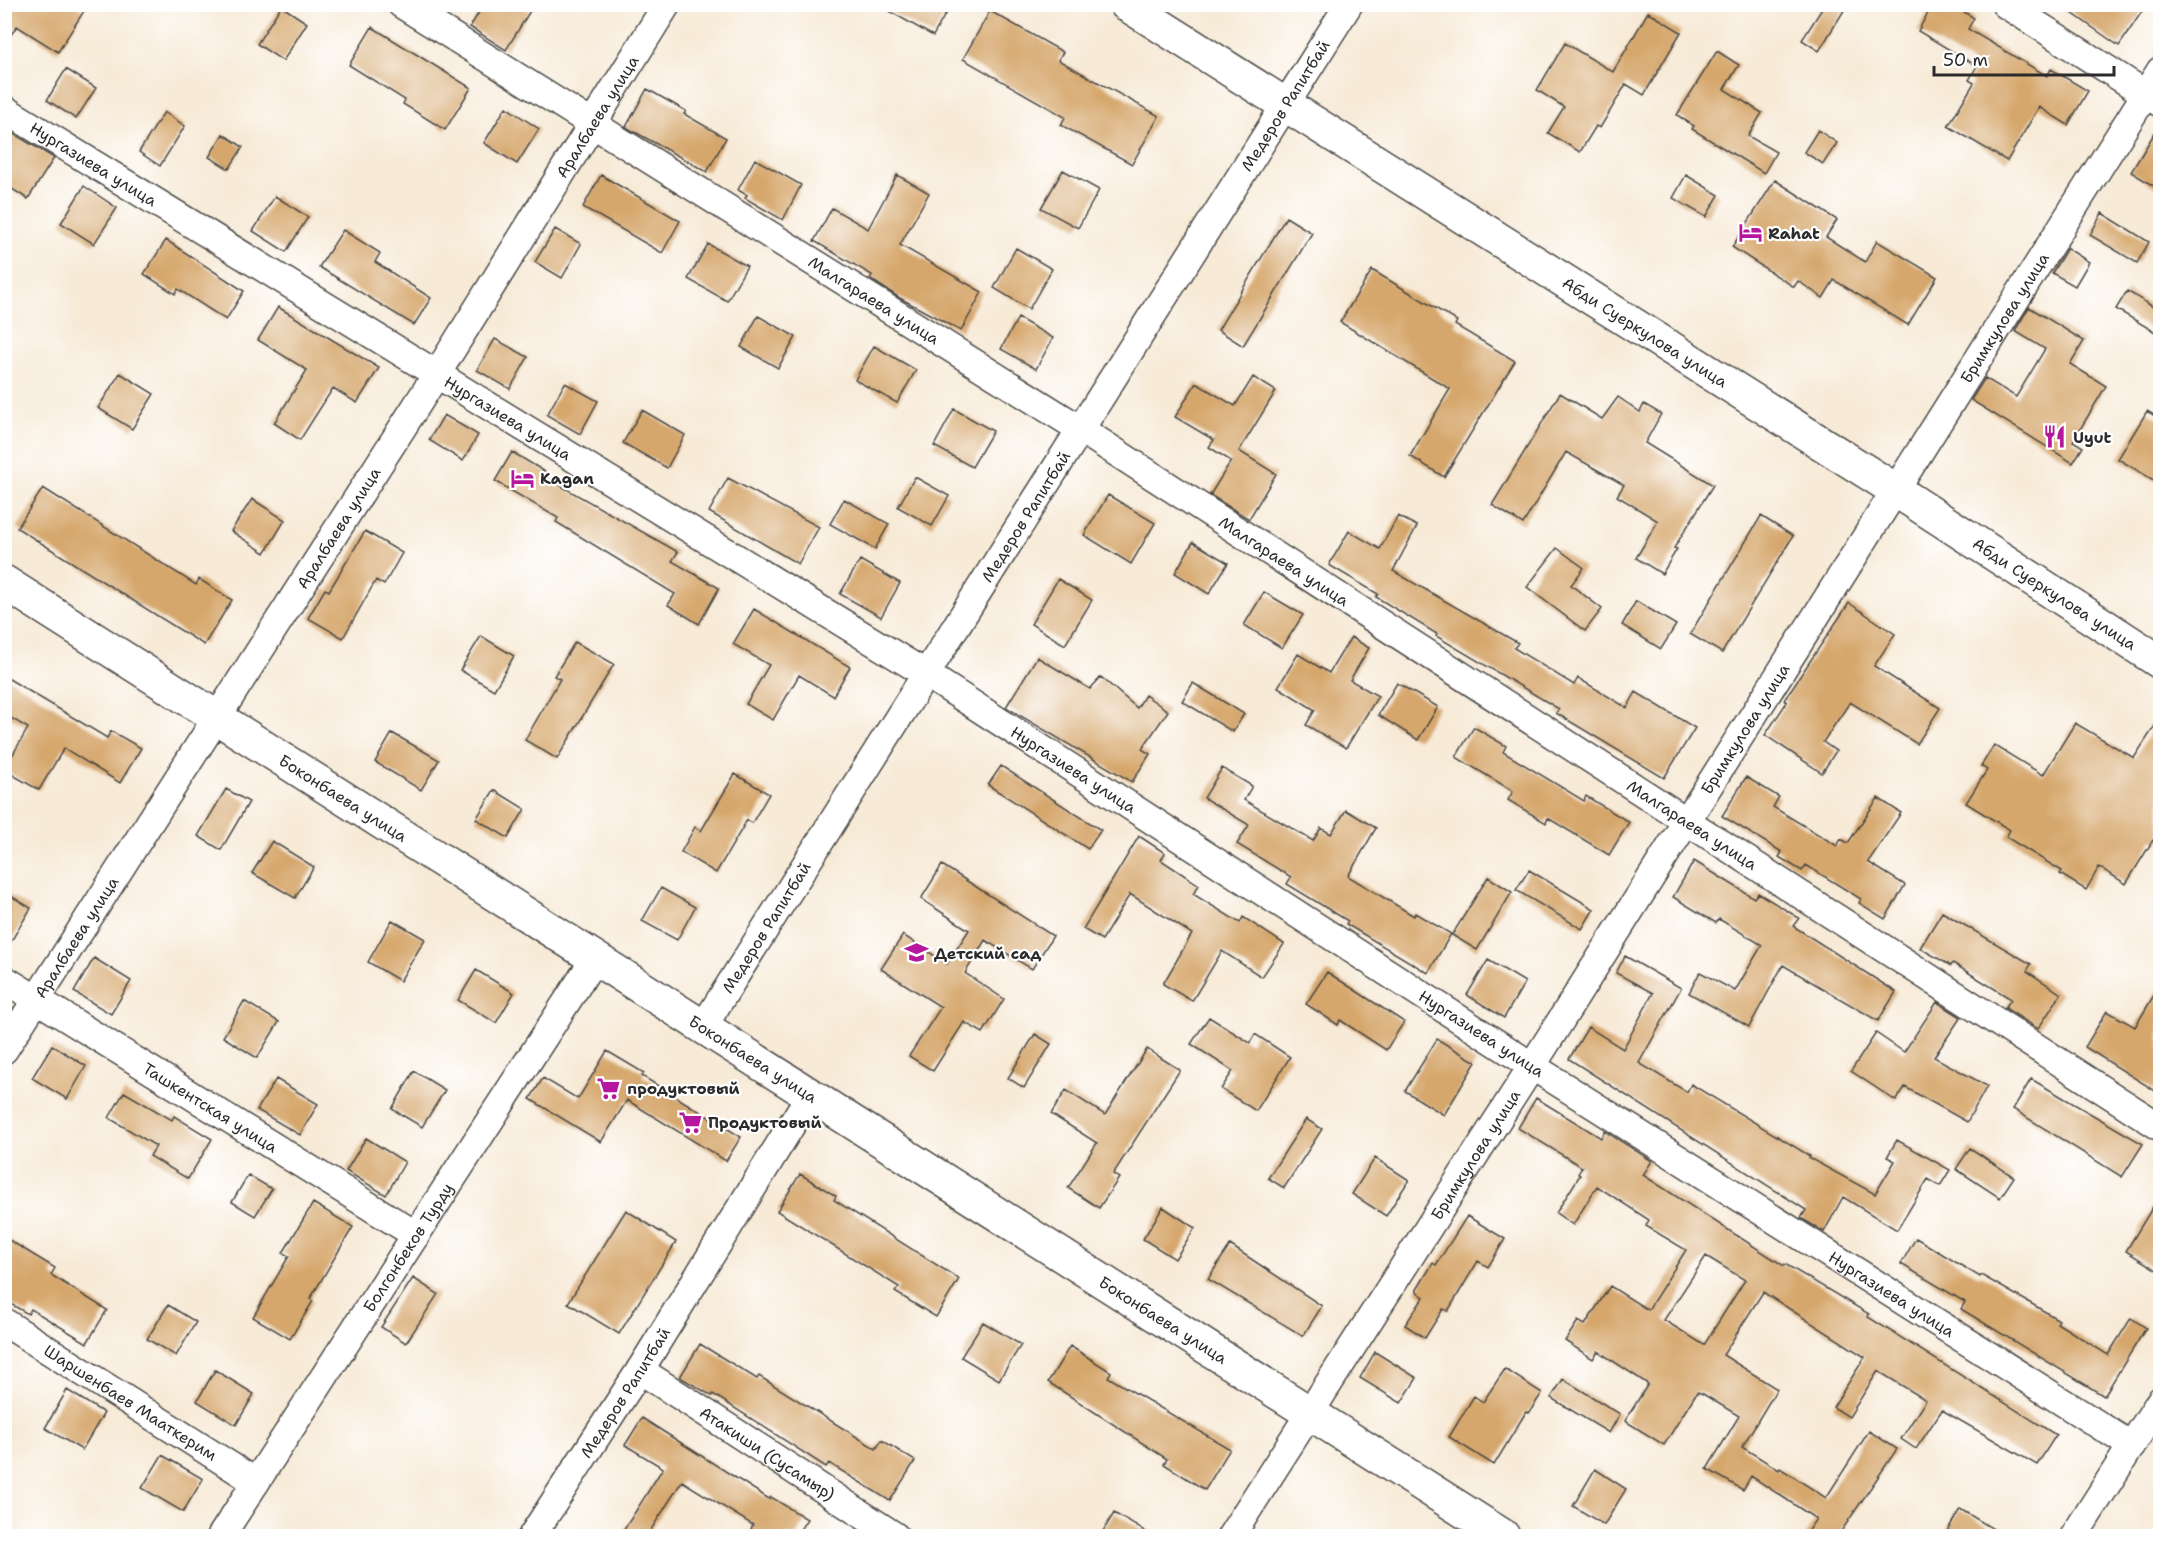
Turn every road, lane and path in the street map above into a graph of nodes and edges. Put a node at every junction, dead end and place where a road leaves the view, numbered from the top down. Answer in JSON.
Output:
{"nodes":[{"id":1,"x":401,"y":4,"type":"edge"},
{"id":2,"x":667,"y":4,"type":"edge"},
{"id":3,"x":1126,"y":4,"type":"edge"},
{"id":4,"x":1349,"y":4,"type":"edge"},
{"id":5,"x":2005,"y":4,"type":"edge"},
{"id":6,"x":2160,"y":71,"type":"edge"},
{"id":7,"x":2153,"y":99,"type":"edge"},
{"id":8,"x":1286,"y":105,"type":"junction"},
{"id":9,"x":4,"y":109,"type":"edge"},
{"id":10,"x":592,"y":125,"type":"junction"},
{"id":11,"x":438,"y":372,"type":"junction"},
{"id":12,"x":1080,"y":429,"type":"junction"},
{"id":13,"x":1897,"y":490,"type":"junction"},
{"id":14,"x":4,"y":582,"type":"edge"},
{"id":15,"x":2160,"y":662,"type":"edge"},
{"id":16,"x":926,"y":674,"type":"junction"},
{"id":17,"x":217,"y":717,"type":"junction"},
{"id":18,"x":1686,"y":823,"type":"junction"},
{"id":19,"x":594,"y":958,"type":"junction"},
{"id":20,"x":4,"y":979,"type":"edge"},
{"id":21,"x":37,"y":999,"type":"junction"},
{"id":22,"x":703,"y":1027,"type":"junction"},
{"id":23,"x":4,"y":1050,"type":"edge"},
{"id":24,"x":1532,"y":1066,"type":"junction"},
{"id":25,"x":810,"y":1095,"type":"junction"},
{"id":26,"x":2160,"y":1127,"type":"edge"},
{"id":27,"x":416,"y":1234,"type":"junction"},
{"id":28,"x":4,"y":1322,"type":"edge"},
{"id":29,"x":640,"y":1370,"type":"junction"},
{"id":30,"x":2160,"y":1401,"type":"edge"},
{"id":31,"x":1311,"y":1414,"type":"junction"},
{"id":32,"x":2132,"y":1446,"type":"junction"},
{"id":33,"x":256,"y":1482,"type":"junction"},
{"id":34,"x":221,"y":1536,"type":"edge"},
{"id":35,"x":532,"y":1536,"type":"edge"},
{"id":36,"x":895,"y":1536,"type":"edge"},
{"id":37,"x":1232,"y":1536,"type":"edge"},
{"id":38,"x":1503,"y":1536,"type":"edge"},
{"id":39,"x":2074,"y":1536,"type":"edge"}],
"edges":[{"from":1,"to":10,"type":"street","name":"Малгараева улица"},
{"from":2,"to":10,"type":"street","name":"Аралбаева улица"},
{"from":3,"to":8,"type":"street","name":"Абди Суеркулова улица"},
{"from":4,"to":8,"type":"street","name":"Медеров Рапитбай"},
{"from":5,"to":7,"type":"street"},
{"from":6,"to":7,"type":"street","name":"Бримкулова улица"},
{"from":7,"to":13,"type":"street","name":"Бримкулова улица"},
{"from":8,"to":12,"type":"street","name":"Медеров Рапитбай"},
{"from":8,"to":13,"type":"street","name":"Абди Суеркулова улица"},
{"from":9,"to":11,"type":"street","name":"Нургазиева улица"},
{"from":10,"to":11,"type":"street","name":"Аралбаева улица"},
{"from":10,"to":12,"type":"street","name":"Малгараева улица"},
{"from":11,"to":16,"type":"street","name":"Нургазиева улица"},
{"from":11,"to":17,"type":"street","name":"Аралбаева улица"},
{"from":12,"to":16,"type":"street","name":"Медеров Рапитбай"},
{"from":12,"to":18,"type":"street","name":"Малгараева улица"},
{"from":13,"to":15,"type":"street","name":"Абди Суеркулова улица"},
{"from":13,"to":18,"type":"street","name":"Бримкулова улица"},
{"from":14,"to":17,"type":"street","name":"Боконбаева улица"},
{"from":16,"to":22,"type":"street","name":"Медеров Рапитбай"},
{"from":16,"to":24,"type":"street","name":"Нургазиева улица"},
{"from":17,"to":19,"type":"street","name":"Боконбаева улица"},
{"from":17,"to":21,"type":"street","name":"Аралбаева улица"},
{"from":18,"to":24,"type":"street","name":"Бримкулова улица"},
{"from":18,"to":26,"type":"street","name":"Малгараева улица"},
{"from":19,"to":22,"type":"street","name":"Боконбаева улица"},
{"from":19,"to":27,"type":"street","name":"Болгонбеков Турду"},
{"from":20,"to":21,"type":"street","name":"Ташкентская улица"},
{"from":21,"to":23,"type":"street","name":"Аралбаева улица"},
{"from":21,"to":27,"type":"street","name":"Ташкентская улица"},
{"from":22,"to":25,"type":"street","name":"Боконбаева улица"},
{"from":24,"to":31,"type":"street","name":"Бримкулова улица"},
{"from":24,"to":32,"type":"street","name":"Нургазиева улица"},
{"from":25,"to":29,"type":"street","name":"Медеров Рапитбай"},
{"from":25,"to":31,"type":"street","name":"Боконбаева улица"},
{"from":27,"to":33,"type":"street","name":"Болгонбеков Турду"},
{"from":28,"to":33,"type":"street","name":"Шаршенбаев Мааткерим"},
{"from":29,"to":35,"type":"street","name":"Медеров Рапитбай"},
{"from":29,"to":36,"type":"street","name":"Атакиши (Сусамыр)"},
{"from":30,"to":32,"type":"street"},
{"from":31,"to":37,"type":"street","name":"Бримкулова улица"},
{"from":31,"to":38,"type":"street","name":"Боконбаева улица"},
{"from":32,"to":39,"type":"street"},
{"from":33,"to":34,"type":"street","name":"Болгонбеков Турду"}]}
